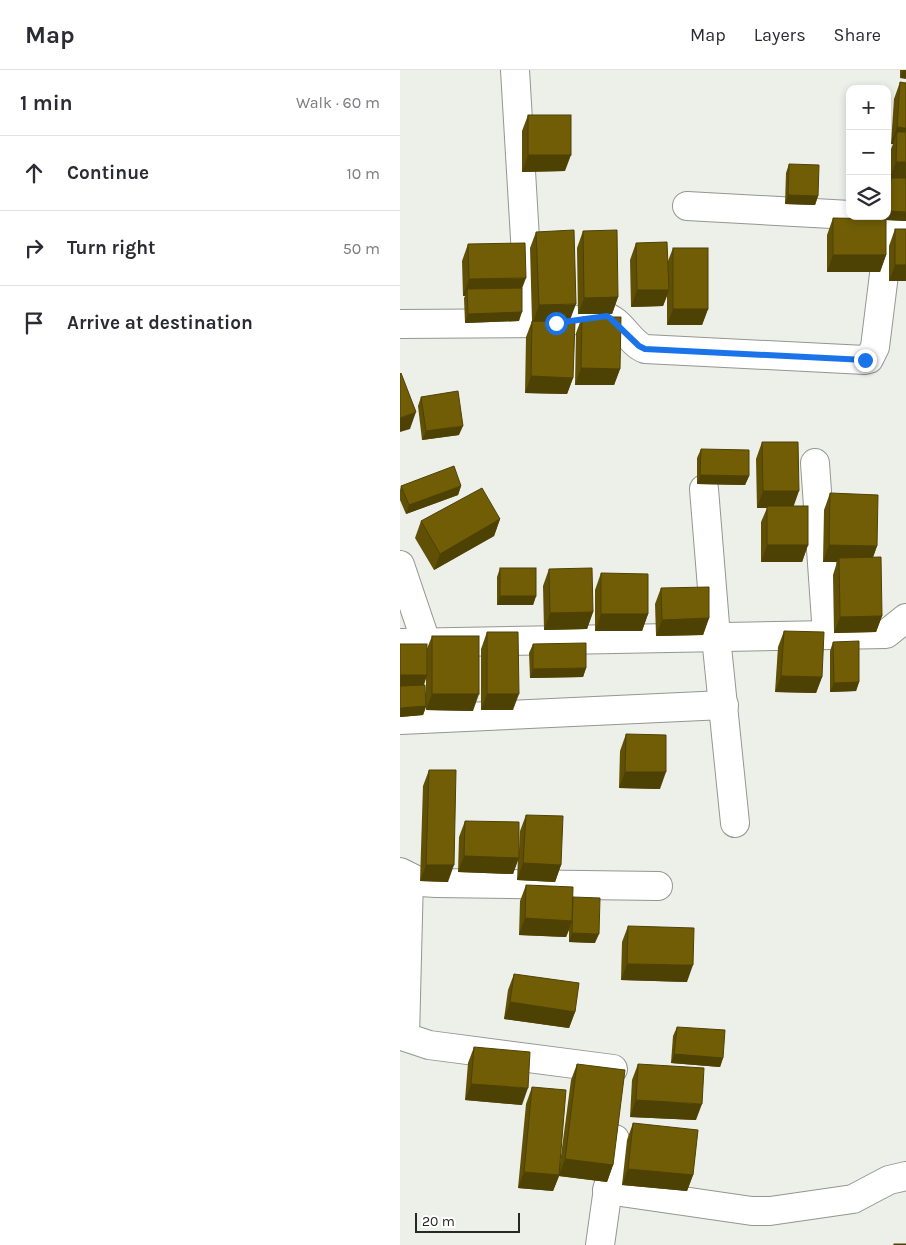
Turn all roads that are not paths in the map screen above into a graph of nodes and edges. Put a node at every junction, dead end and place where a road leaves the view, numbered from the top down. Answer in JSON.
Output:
{"nodes":[{"id":1,"x":515,"y":70,"type":"edge"},
{"id":2,"x":687,"y":206,"type":"dead end"},
{"id":3,"x":846,"y":215,"type":"edge"},
{"id":4,"x":890,"y":223,"type":"edge"},
{"id":5,"x":530,"y":323,"type":"junction"},
{"id":6,"x":400,"y":324,"type":"edge"},
{"id":7,"x":815,"y":463,"type":"dead end"},
{"id":8,"x":704,"y":489,"type":"dead end"},
{"id":9,"x":400,"y":565,"type":"edge"},
{"id":10,"x":906,"y":618,"type":"edge"},
{"id":11,"x":827,"y":635,"type":"junction"},
{"id":12,"x":716,"y":637,"type":"junction"},
{"id":13,"x":413,"y":643,"type":"edge"},
{"id":14,"x":724,"y":705,"type":"junction"},
{"id":15,"x":400,"y":720,"type":"edge"},
{"id":16,"x":735,"y":822,"type":"dead end"},
{"id":17,"x":404,"y":875,"type":"edge"},
{"id":18,"x":658,"y":886,"type":"dead end"},
{"id":19,"x":622,"y":1089,"type":"edge"},
{"id":20,"x":618,"y":1117,"type":"edge"},
{"id":21,"x":906,"y":1176,"type":"edge"},
{"id":22,"x":607,"y":1190,"type":"junction"},
{"id":23,"x":600,"y":1245,"type":"edge"}],
"edges":[{"from":1,"to":5,"type":"street"},
{"from":2,"to":3,"type":"street"},
{"from":4,"to":5,"type":"street"},
{"from":5,"to":6,"type":"street"},
{"from":7,"to":11,"type":"street"},
{"from":8,"to":12,"type":"street"},
{"from":9,"to":13,"type":"street"},
{"from":10,"to":11,"type":"street"},
{"from":11,"to":12,"type":"street"},
{"from":12,"to":13,"type":"street"},
{"from":12,"to":14,"type":"street"},
{"from":14,"to":15,"type":"street"},
{"from":14,"to":16,"type":"street"},
{"from":17,"to":18,"type":"street"},
{"from":17,"to":19,"type":"street"},
{"from":20,"to":22,"type":"street"},
{"from":21,"to":22,"type":"street"},
{"from":22,"to":23,"type":"street"}]}
